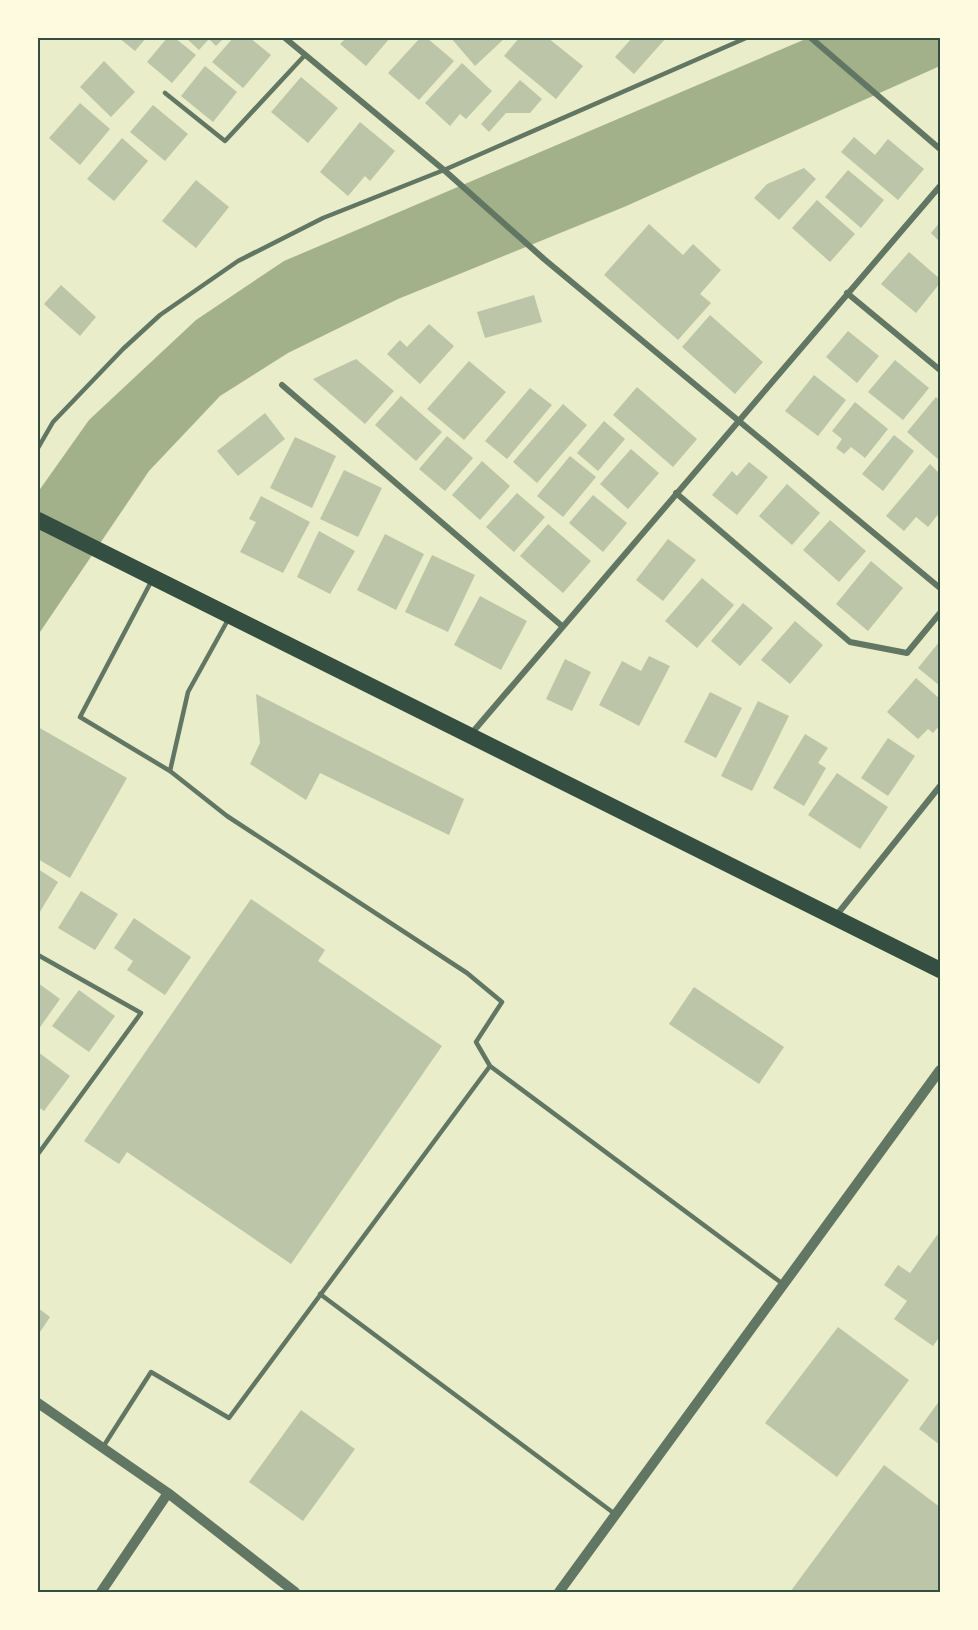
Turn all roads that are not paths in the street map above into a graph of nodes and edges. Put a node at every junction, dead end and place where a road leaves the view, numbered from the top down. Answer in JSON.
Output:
{"nodes":[{"id":1,"x":285,"y":38,"type":"edge"},
{"id":2,"x":746,"y":38,"type":"edge"},
{"id":3,"x":811,"y":38,"type":"edge"},
{"id":4,"x":305,"y":55,"type":"junction"},
{"id":5,"x":165,"y":93,"type":"dead end"},
{"id":6,"x":940,"y":149,"type":"edge"},
{"id":7,"x":444,"y":170,"type":"junction"},
{"id":8,"x":940,"y":186,"type":"edge"},
{"id":9,"x":847,"y":293,"type":"junction"},
{"id":10,"x":940,"y":370,"type":"edge"},
{"id":11,"x":282,"y":385,"type":"dead end"},
{"id":12,"x":738,"y":421,"type":"junction"},
{"id":13,"x":38,"y":448,"type":"edge"},
{"id":14,"x":676,"y":493,"type":"junction"},
{"id":15,"x":38,"y":520,"type":"edge"},
{"id":16,"x":153,"y":577,"type":"junction"},
{"id":17,"x":940,"y":588,"type":"edge"},
{"id":18,"x":940,"y":613,"type":"edge"},
{"id":19,"x":230,"y":616,"type":"junction"},
{"id":20,"x":562,"y":626,"type":"junction"},
{"id":21,"x":469,"y":736,"type":"junction"},
{"id":22,"x":170,"y":771,"type":"junction"},
{"id":23,"x":940,"y":788,"type":"edge"},
{"id":24,"x":833,"y":919,"type":"junction"},
{"id":25,"x":38,"y":955,"type":"edge"},
{"id":26,"x":940,"y":970,"type":"edge"},
{"id":27,"x":490,"y":1066,"type":"junction"},
{"id":28,"x":940,"y":1070,"type":"edge"},
{"id":29,"x":38,"y":1154,"type":"edge"},
{"id":30,"x":785,"y":1285,"type":"junction"},
{"id":31,"x":320,"y":1293,"type":"junction"},
{"id":32,"x":38,"y":1403,"type":"edge"},
{"id":33,"x":103,"y":1448,"type":"junction"},
{"id":34,"x":168,"y":1493,"type":"junction"},
{"id":35,"x":617,"y":1515,"type":"junction"},
{"id":36,"x":101,"y":1593,"type":"edge"},
{"id":37,"x":296,"y":1593,"type":"edge"},
{"id":38,"x":559,"y":1593,"type":"edge"}],
"edges":[{"from":1,"to":4,"type":"street"},
{"from":2,"to":7,"type":"lane"},
{"from":3,"to":6,"type":"street"},
{"from":4,"to":5,"type":"lane"},
{"from":4,"to":7,"type":"street"},
{"from":7,"to":12,"type":"street"},
{"from":7,"to":13,"type":"lane"},
{"from":8,"to":9,"type":"street"},
{"from":9,"to":10,"type":"street"},
{"from":9,"to":12,"type":"street"},
{"from":11,"to":20,"type":"street"},
{"from":12,"to":14,"type":"street"},
{"from":12,"to":17,"type":"street"},
{"from":14,"to":18,"type":"street"},
{"from":14,"to":20,"type":"street"},
{"from":15,"to":16,"type":"highway"},
{"from":16,"to":19,"type":"highway"},
{"from":16,"to":22,"type":"lane"},
{"from":19,"to":21,"type":"highway"},
{"from":19,"to":22,"type":"lane"},
{"from":20,"to":21,"type":"street"},
{"from":21,"to":24,"type":"highway"},
{"from":22,"to":27,"type":"lane"},
{"from":23,"to":24,"type":"street"},
{"from":24,"to":26,"type":"highway"},
{"from":25,"to":29,"type":"lane"},
{"from":27,"to":30,"type":"lane"},
{"from":27,"to":31,"type":"lane"},
{"from":28,"to":30,"type":"street"},
{"from":30,"to":35,"type":"street"},
{"from":31,"to":33,"type":"lane"},
{"from":31,"to":35,"type":"lane"},
{"from":32,"to":33,"type":"street"},
{"from":33,"to":34,"type":"street"},
{"from":34,"to":36,"type":"street"},
{"from":34,"to":37,"type":"street"},
{"from":35,"to":38,"type":"street"}]}
